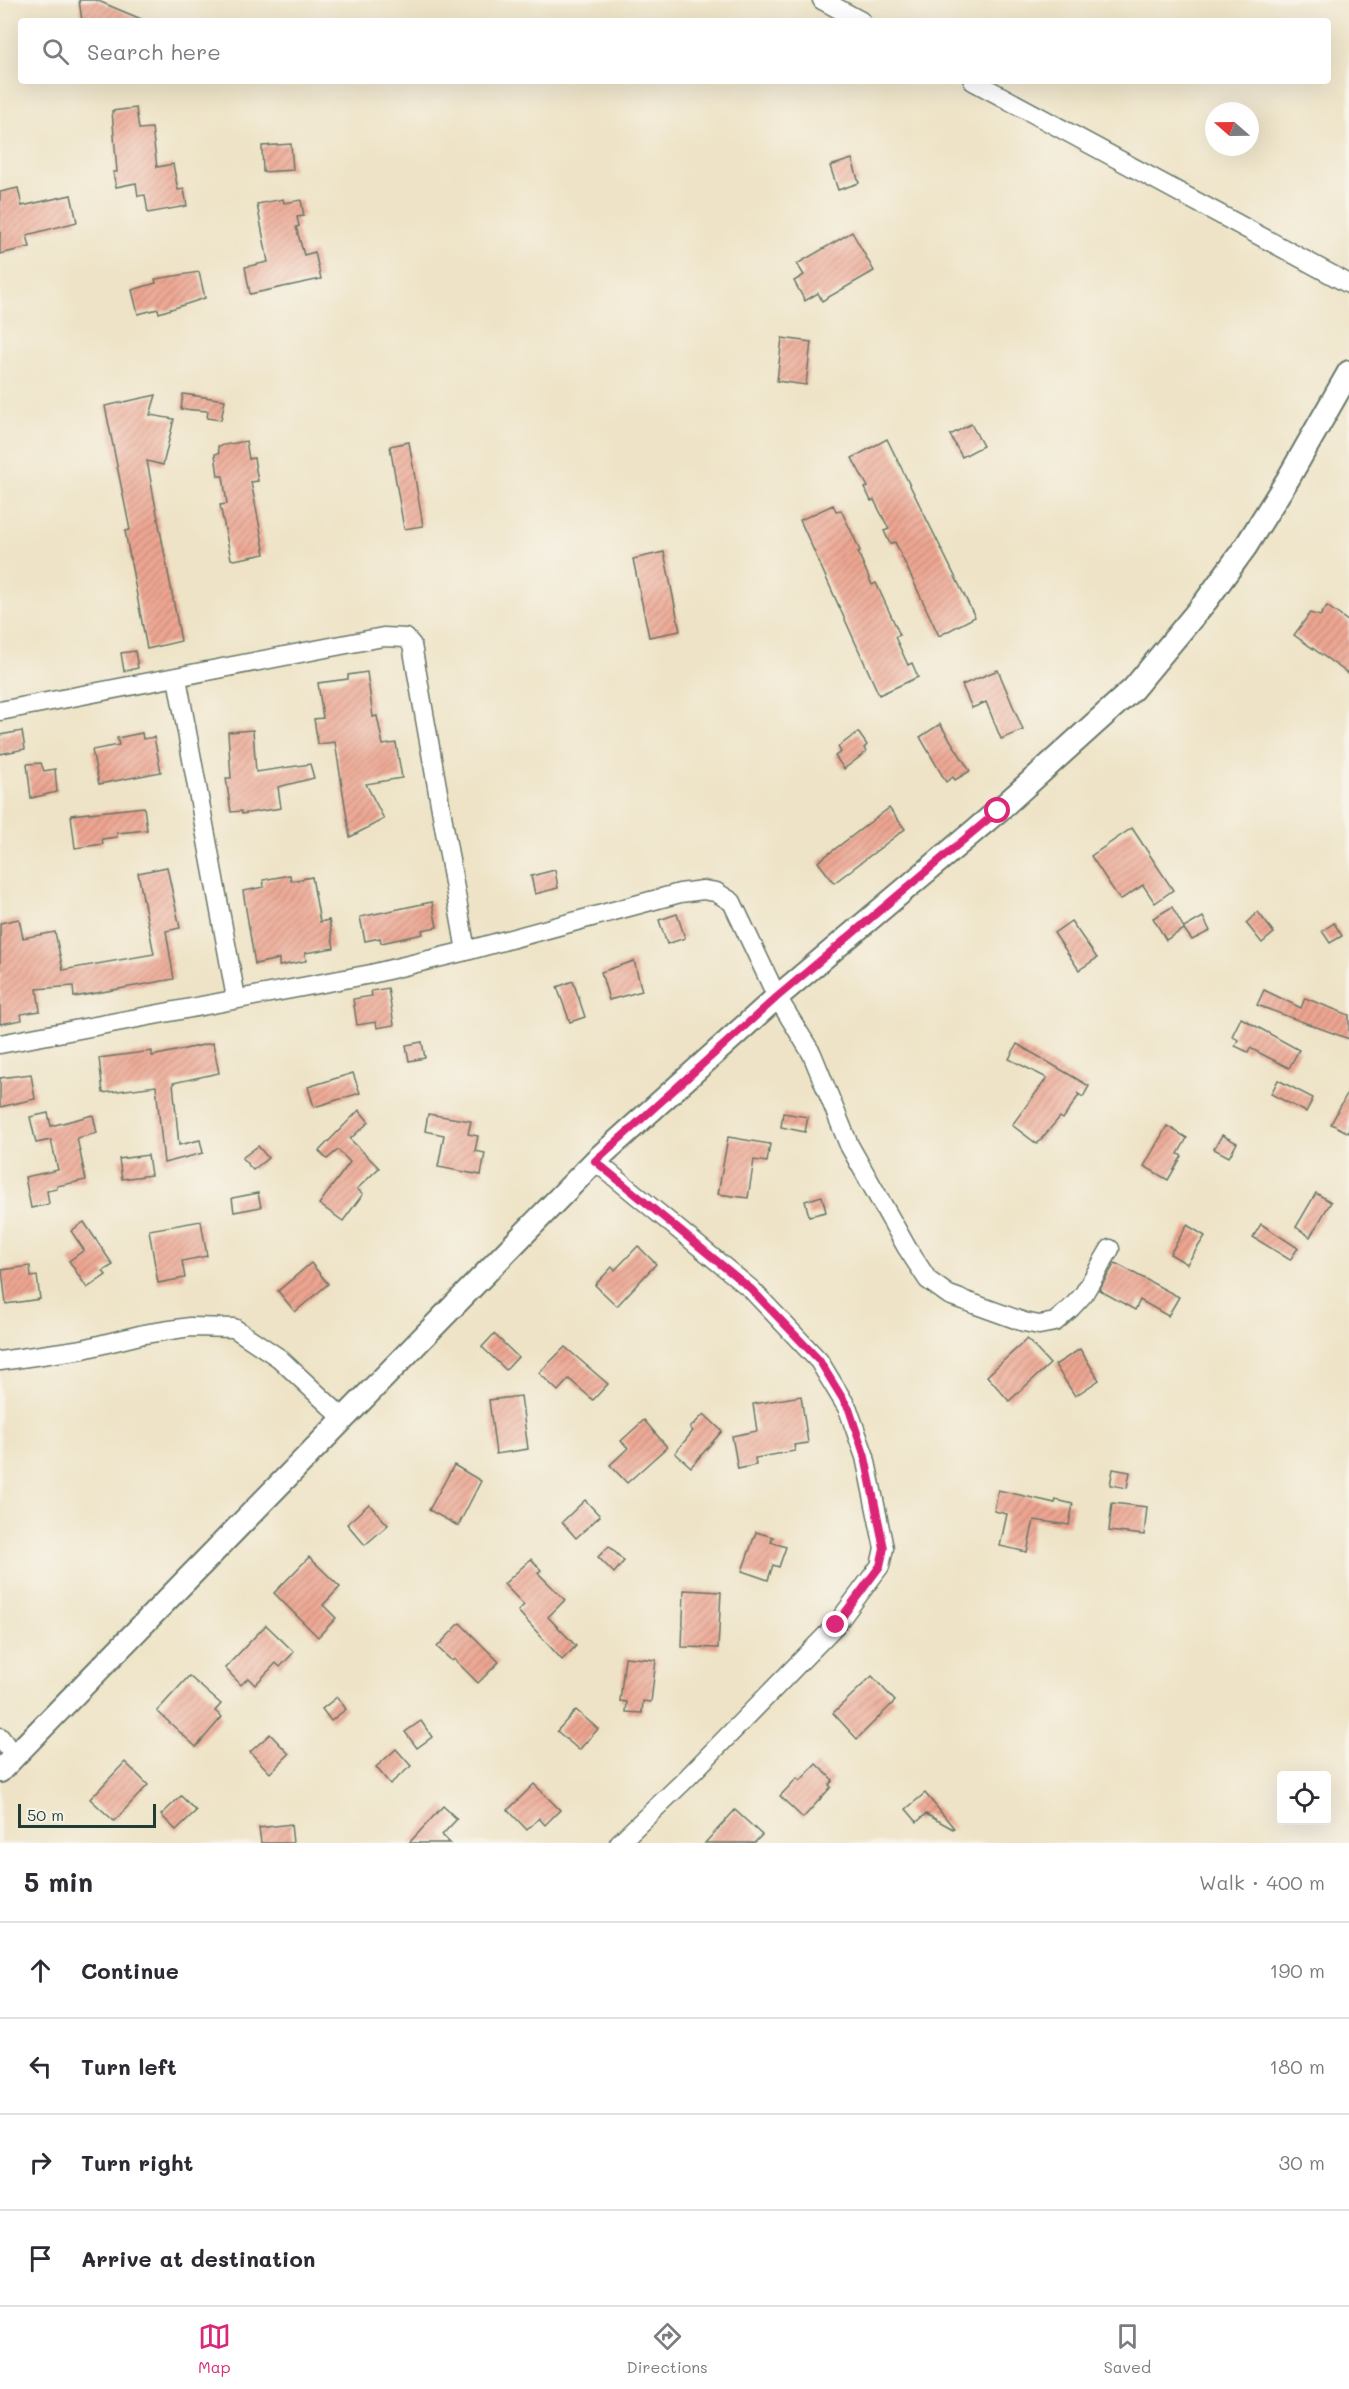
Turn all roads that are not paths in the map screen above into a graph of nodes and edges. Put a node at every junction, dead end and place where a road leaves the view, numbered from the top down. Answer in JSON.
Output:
{"nodes":[{"id":1,"x":822,"y":0,"type":"edge"},
{"id":2,"x":855,"y":18,"type":"edge"},
{"id":3,"x":979,"y":84,"type":"edge"},
{"id":4,"x":1349,"y":284,"type":"edge"},
{"id":5,"x":1349,"y":372,"type":"edge"},
{"id":6,"x":177,"y":678,"type":"junction"},
{"id":7,"x":0,"y":711,"type":"edge"},
{"id":8,"x":466,"y":951,"type":"junction"},
{"id":9,"x":777,"y":997,"type":"junction"},
{"id":10,"x":236,"y":998,"type":"junction"},
{"id":11,"x":0,"y":1044,"type":"edge"},
{"id":12,"x":595,"y":1161,"type":"junction"},
{"id":13,"x":1110,"y":1249,"type":"dead end"},
{"id":14,"x":0,"y":1361,"type":"edge"},
{"id":15,"x":344,"y":1419,"type":"junction"},
{"id":16,"x":0,"y":1737,"type":"edge"},
{"id":17,"x":7,"y":1764,"type":"edge"},
{"id":18,"x":619,"y":1843,"type":"edge"}],
"edges":[{"from":1,"to":2,"type":"street"},
{"from":3,"to":4,"type":"street"},
{"from":5,"to":9,"type":"street"},
{"from":6,"to":7,"type":"street"},
{"from":6,"to":8,"type":"street"},
{"from":6,"to":10,"type":"street"},
{"from":8,"to":9,"type":"street"},
{"from":8,"to":10,"type":"street"},
{"from":9,"to":12,"type":"street"},
{"from":9,"to":13,"type":"street"},
{"from":10,"to":11,"type":"street"},
{"from":12,"to":15,"type":"street"},
{"from":12,"to":18,"type":"street"},
{"from":14,"to":15,"type":"street"},
{"from":15,"to":17,"type":"street"},
{"from":16,"to":17,"type":"street"}]}
